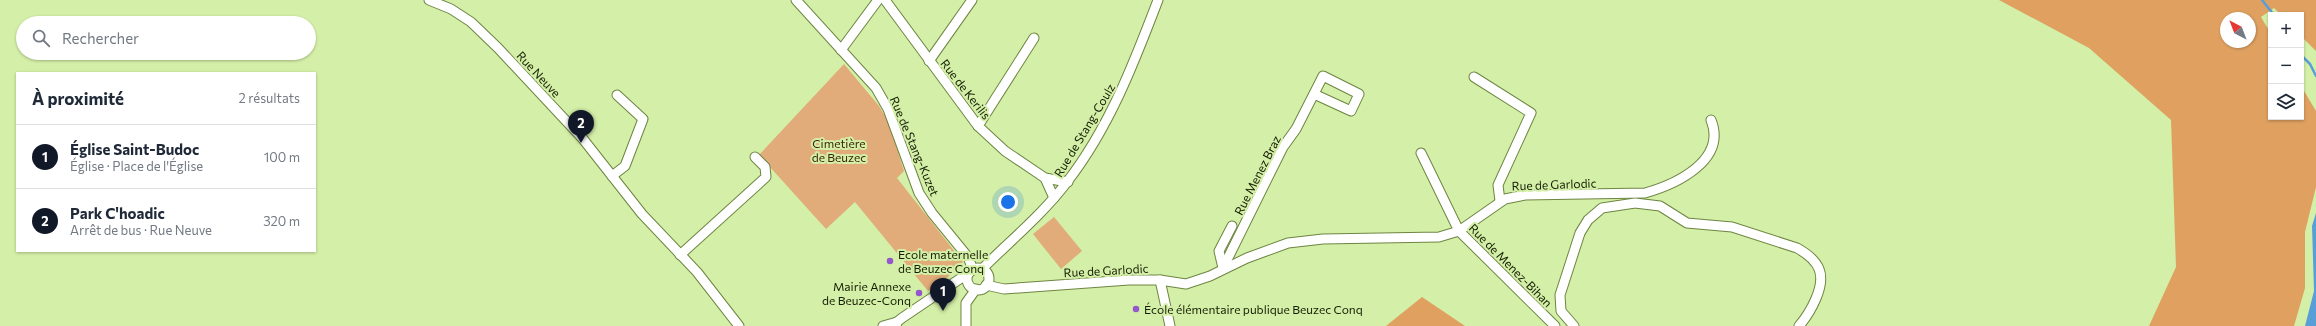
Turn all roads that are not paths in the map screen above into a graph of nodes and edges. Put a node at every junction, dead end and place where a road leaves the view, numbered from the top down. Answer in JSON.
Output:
{"nodes":[{"id":1,"x":429,"y":0,"type":"edge"},
{"id":2,"x":796,"y":0,"type":"edge"},
{"id":3,"x":878,"y":0,"type":"edge"},
{"id":4,"x":885,"y":0,"type":"edge"},
{"id":5,"x":972,"y":0,"type":"edge"},
{"id":6,"x":1158,"y":0,"type":"edge"},
{"id":7,"x":1034,"y":38,"type":"dead end"},
{"id":8,"x":841,"y":50,"type":"junction"},
{"id":9,"x":929,"y":61,"type":"junction"},
{"id":10,"x":1474,"y":77,"type":"dead end"},
{"id":11,"x":1314,"y":94,"type":"junction"},
{"id":12,"x":617,"y":95,"type":"dead end"},
{"id":13,"x":1711,"y":120,"type":"dead end"},
{"id":14,"x":978,"y":126,"type":"junction"},
{"id":15,"x":1421,"y":153,"type":"dead end"},
{"id":16,"x":754,"y":157,"type":"dead end"},
{"id":17,"x":612,"y":176,"type":"junction"},
{"id":18,"x":1045,"y":178,"type":"junction"},
{"id":19,"x":1068,"y":182,"type":"junction"},
{"id":20,"x":1594,"y":195,"type":"junction"},
{"id":21,"x":1054,"y":198,"type":"junction"},
{"id":22,"x":1500,"y":201,"type":"junction"},
{"id":23,"x":1602,"y":208,"type":"junction"},
{"id":24,"x":1232,"y":226,"type":"dead end"},
{"id":25,"x":1459,"y":231,"type":"junction"},
{"id":26,"x":680,"y":255,"type":"junction"},
{"id":27,"x":1223,"y":268,"type":"junction"},
{"id":28,"x":975,"y":270,"type":"junction"},
{"id":29,"x":1160,"y":280,"type":"junction"},
{"id":30,"x":986,"y":285,"type":"junction"},
{"id":31,"x":976,"y":290,"type":"junction"},
{"id":32,"x":896,"y":324,"type":"edge"},
{"id":33,"x":739,"y":326,"type":"edge"},
{"id":34,"x":883,"y":326,"type":"edge"},
{"id":35,"x":966,"y":326,"type":"edge"},
{"id":36,"x":1170,"y":326,"type":"edge"},
{"id":37,"x":1555,"y":326,"type":"edge"},
{"id":38,"x":1574,"y":326,"type":"edge"},
{"id":39,"x":1799,"y":326,"type":"edge"}],
"edges":[{"from":1,"to":17,"type":"street","name":"Rue Neuve"},
{"from":2,"to":8,"type":"street","name":"Rue de Stang-Kuzet"},
{"from":3,"to":8,"type":"street"},
{"from":4,"to":9,"type":"street","name":"Rue de Kerilis"},
{"from":5,"to":9,"type":"street"},
{"from":6,"to":19,"type":"street","name":"Rue de Stang-Coulz"},
{"from":7,"to":14,"type":"street"},
{"from":8,"to":28,"type":"street","name":"Rue de Stang-Kuzet"},
{"from":9,"to":14,"type":"street","name":"Rue de Kerilis"},
{"from":10,"to":22,"type":"street"},
{"from":11,"to":11,"type":"street","name":"Rue Menez Braz"},
{"from":11,"to":27,"type":"street","name":"Rue Menez Braz"},
{"from":12,"to":17,"type":"street"},
{"from":13,"to":20,"type":"street","name":"Rue de Garlodic"},
{"from":14,"to":18,"type":"street","name":"Rue de Kerilis"},
{"from":15,"to":25,"type":"street","name":"Rue de Menez-Bihan"},
{"from":16,"to":26,"type":"street"},
{"from":17,"to":26,"type":"street","name":"Rue Neuve"},
{"from":18,"to":19,"type":"street","name":"Rue de Kerilis"},
{"from":18,"to":21,"type":"street"},
{"from":19,"to":21,"type":"street","name":"Rue de Stang-Coulz"},
{"from":20,"to":22,"type":"street","name":"Rue de Garlodic"},
{"from":20,"to":23,"type":"street"},
{"from":21,"to":28,"type":"street","name":"Rue de Stang-Coulz"},
{"from":22,"to":25,"type":"street","name":"Rue de Garlodic"},
{"from":23,"to":38,"type":"street"},
{"from":23,"to":39,"type":"street"},
{"from":24,"to":27,"type":"street"},
{"from":25,"to":27,"type":"street","name":"Rue de Garlodic"},
{"from":25,"to":37,"type":"street","name":"Rue de Menez-Bihan"},
{"from":26,"to":33,"type":"street","name":"Rue Neuve"},
{"from":27,"to":29,"type":"street","name":"Rue de Garlodic"},
{"from":28,"to":30,"type":"street"},
{"from":28,"to":31,"type":"street"},
{"from":28,"to":32,"type":"street","name":"Rue de Stang-Coulz"},
{"from":29,"to":30,"type":"street","name":"Rue de Garlodic"},
{"from":29,"to":36,"type":"street"},
{"from":30,"to":31,"type":"street"},
{"from":31,"to":35,"type":"street"},
{"from":32,"to":34,"type":"street"}]}
